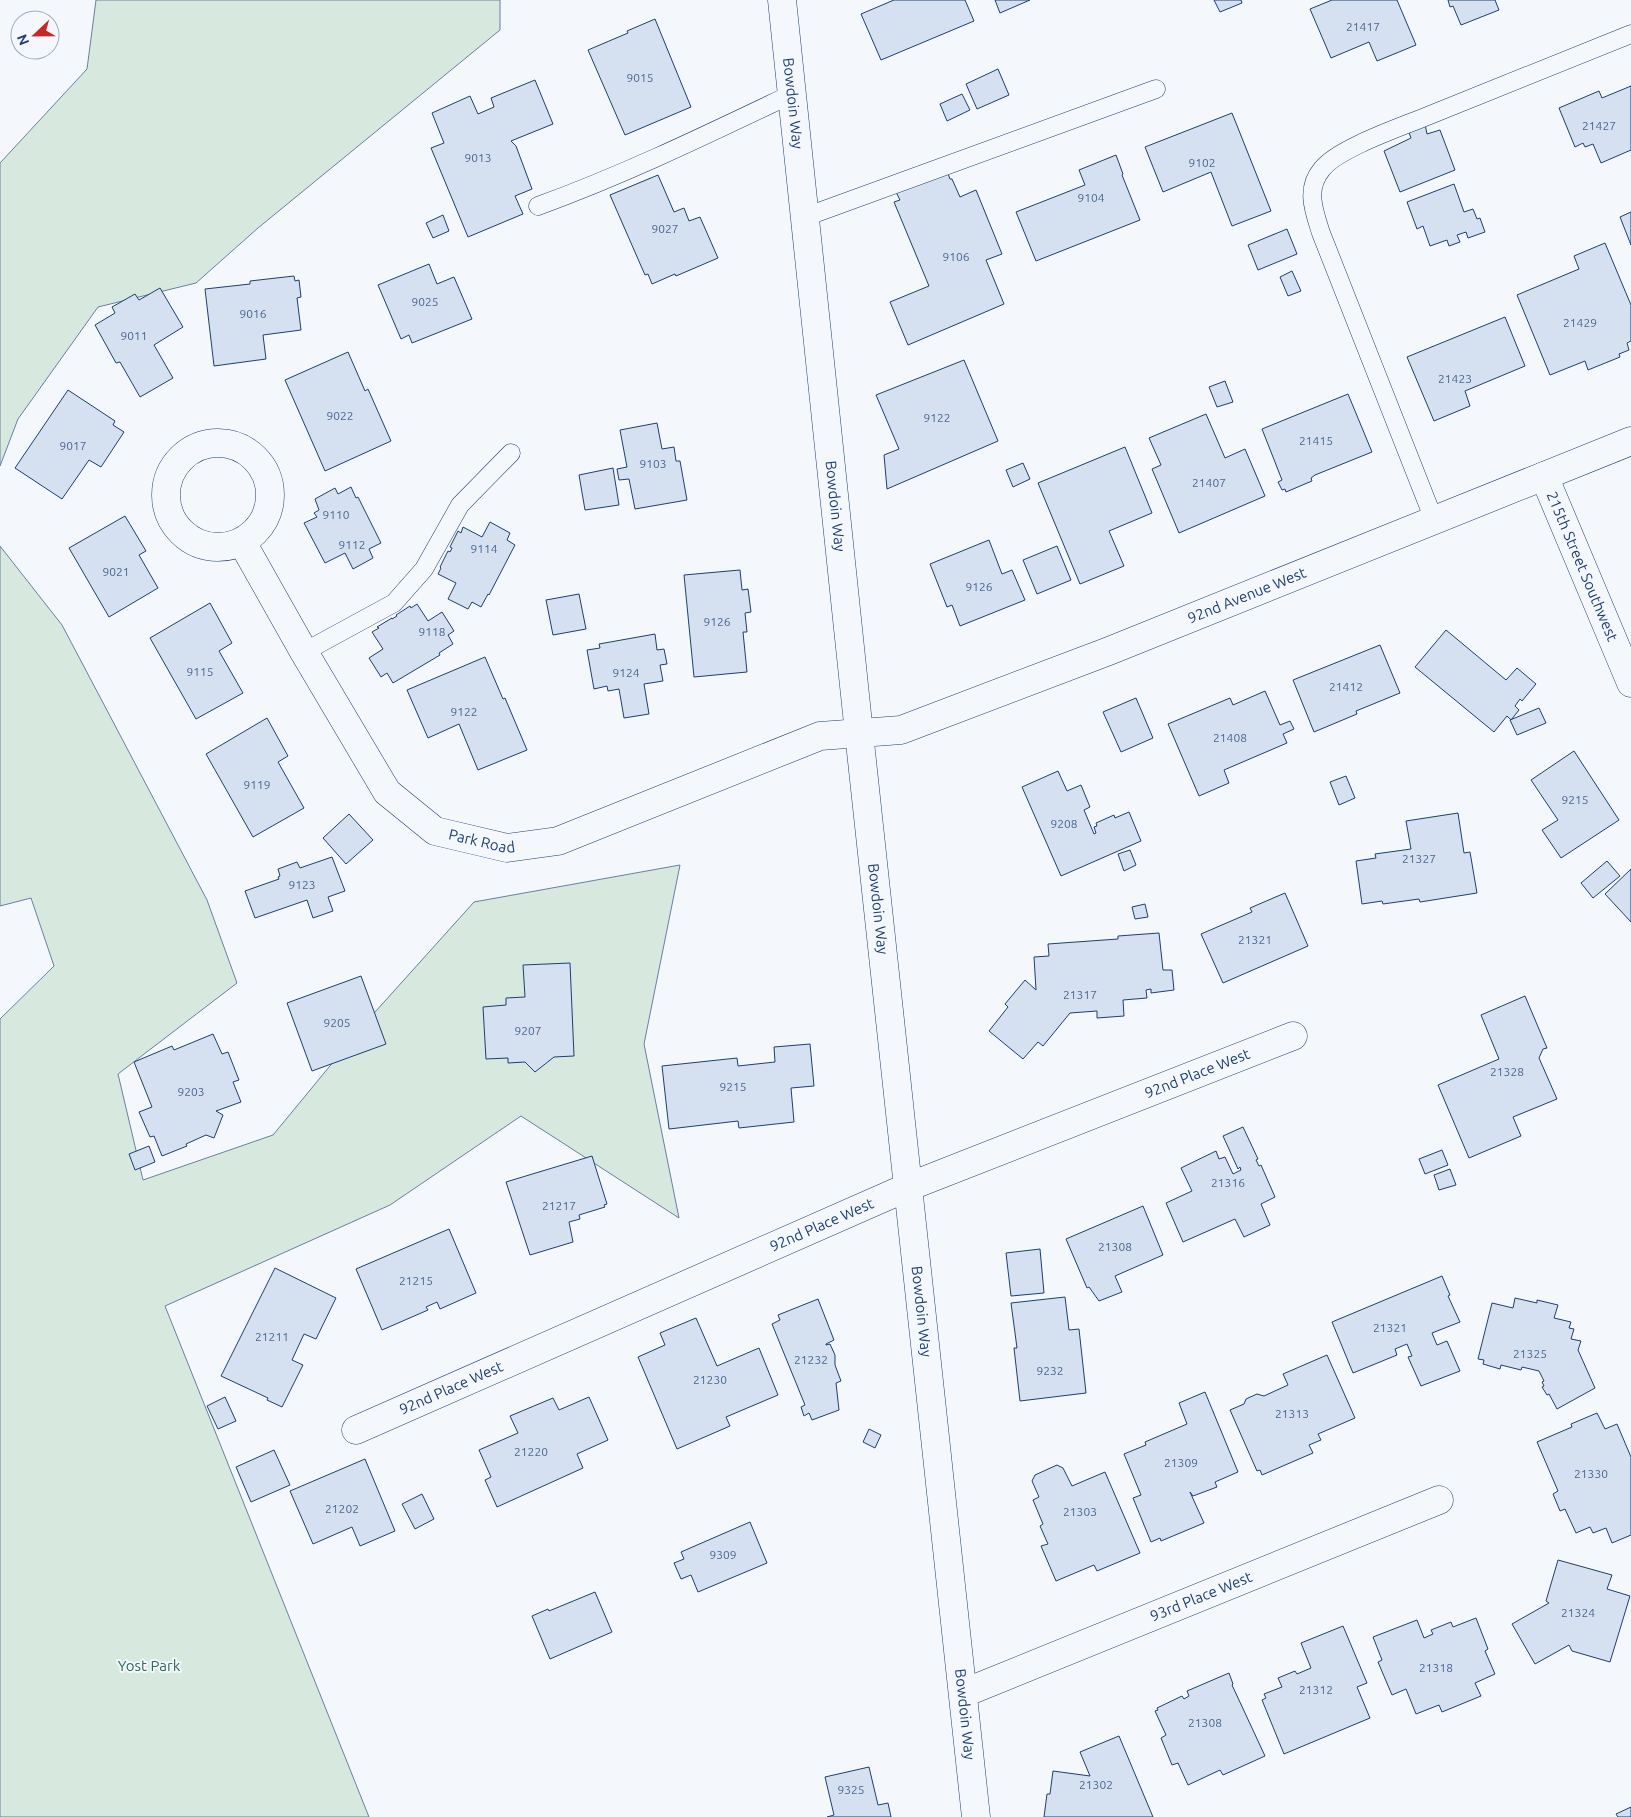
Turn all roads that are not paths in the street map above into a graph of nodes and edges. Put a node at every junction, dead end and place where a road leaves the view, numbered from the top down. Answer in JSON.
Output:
{"nodes":[{"id":1,"x":782,"y":0,"type":"edge"},
{"id":2,"x":1631,"y":34,"type":"edge"},
{"id":3,"x":1156,"y":89,"type":"dead end"},
{"id":4,"x":792,"y":94,"type":"junction"},
{"id":5,"x":538,"y":206,"type":"dead end"},
{"id":6,"x":805,"y":218,"type":"junction"},
{"id":7,"x":1631,"y":441,"type":"edge"},
{"id":8,"x":511,"y":453,"type":"dead end"},
{"id":9,"x":1544,"y":476,"type":"junction"},
{"id":10,"x":1434,"y":520,"type":"junction"},
{"id":11,"x":242,"y":542,"type":"dead end"},
{"id":12,"x":304,"y":652,"type":"junction"},
{"id":13,"x":1631,"y":683,"type":"edge"},
{"id":14,"x":859,"y":733,"type":"junction"},
{"id":15,"x":1293,"y":1036,"type":"dead end"},
{"id":16,"x":908,"y":1187,"type":"junction"},
{"id":17,"x":356,"y":1430,"type":"dead end"},
{"id":18,"x":1439,"y":1500,"type":"dead end"},
{"id":19,"x":964,"y":1693,"type":"junction"},
{"id":20,"x":976,"y":1817,"type":"edge"}],
"edges":[{"from":1,"to":4,"type":"street","name":"Bowdoin Way"},
{"from":2,"to":10,"type":"lane"},
{"from":3,"to":6,"type":"lane"},
{"from":4,"to":5,"type":"lane"},
{"from":4,"to":6,"type":"street","name":"Bowdoin Way"},
{"from":6,"to":14,"type":"street","name":"Bowdoin Way"},
{"from":7,"to":9,"type":"street","name":"92nd Avenue West"},
{"from":8,"to":12,"type":"lane"},
{"from":9,"to":10,"type":"street","name":"92nd Avenue West"},
{"from":9,"to":13,"type":"street","name":"215th Street Southwest"},
{"from":10,"to":14,"type":"street","name":"92nd Avenue West"},
{"from":11,"to":12,"type":"street","name":"Park Road"},
{"from":12,"to":14,"type":"street","name":"Park Road"},
{"from":14,"to":16,"type":"street","name":"Bowdoin Way"},
{"from":15,"to":16,"type":"street","name":"92nd Place West"},
{"from":16,"to":17,"type":"street","name":"92nd Place West"},
{"from":16,"to":19,"type":"street","name":"Bowdoin Way"},
{"from":18,"to":19,"type":"street","name":"93rd Place West"},
{"from":19,"to":20,"type":"street","name":"Bowdoin Way"}]}
